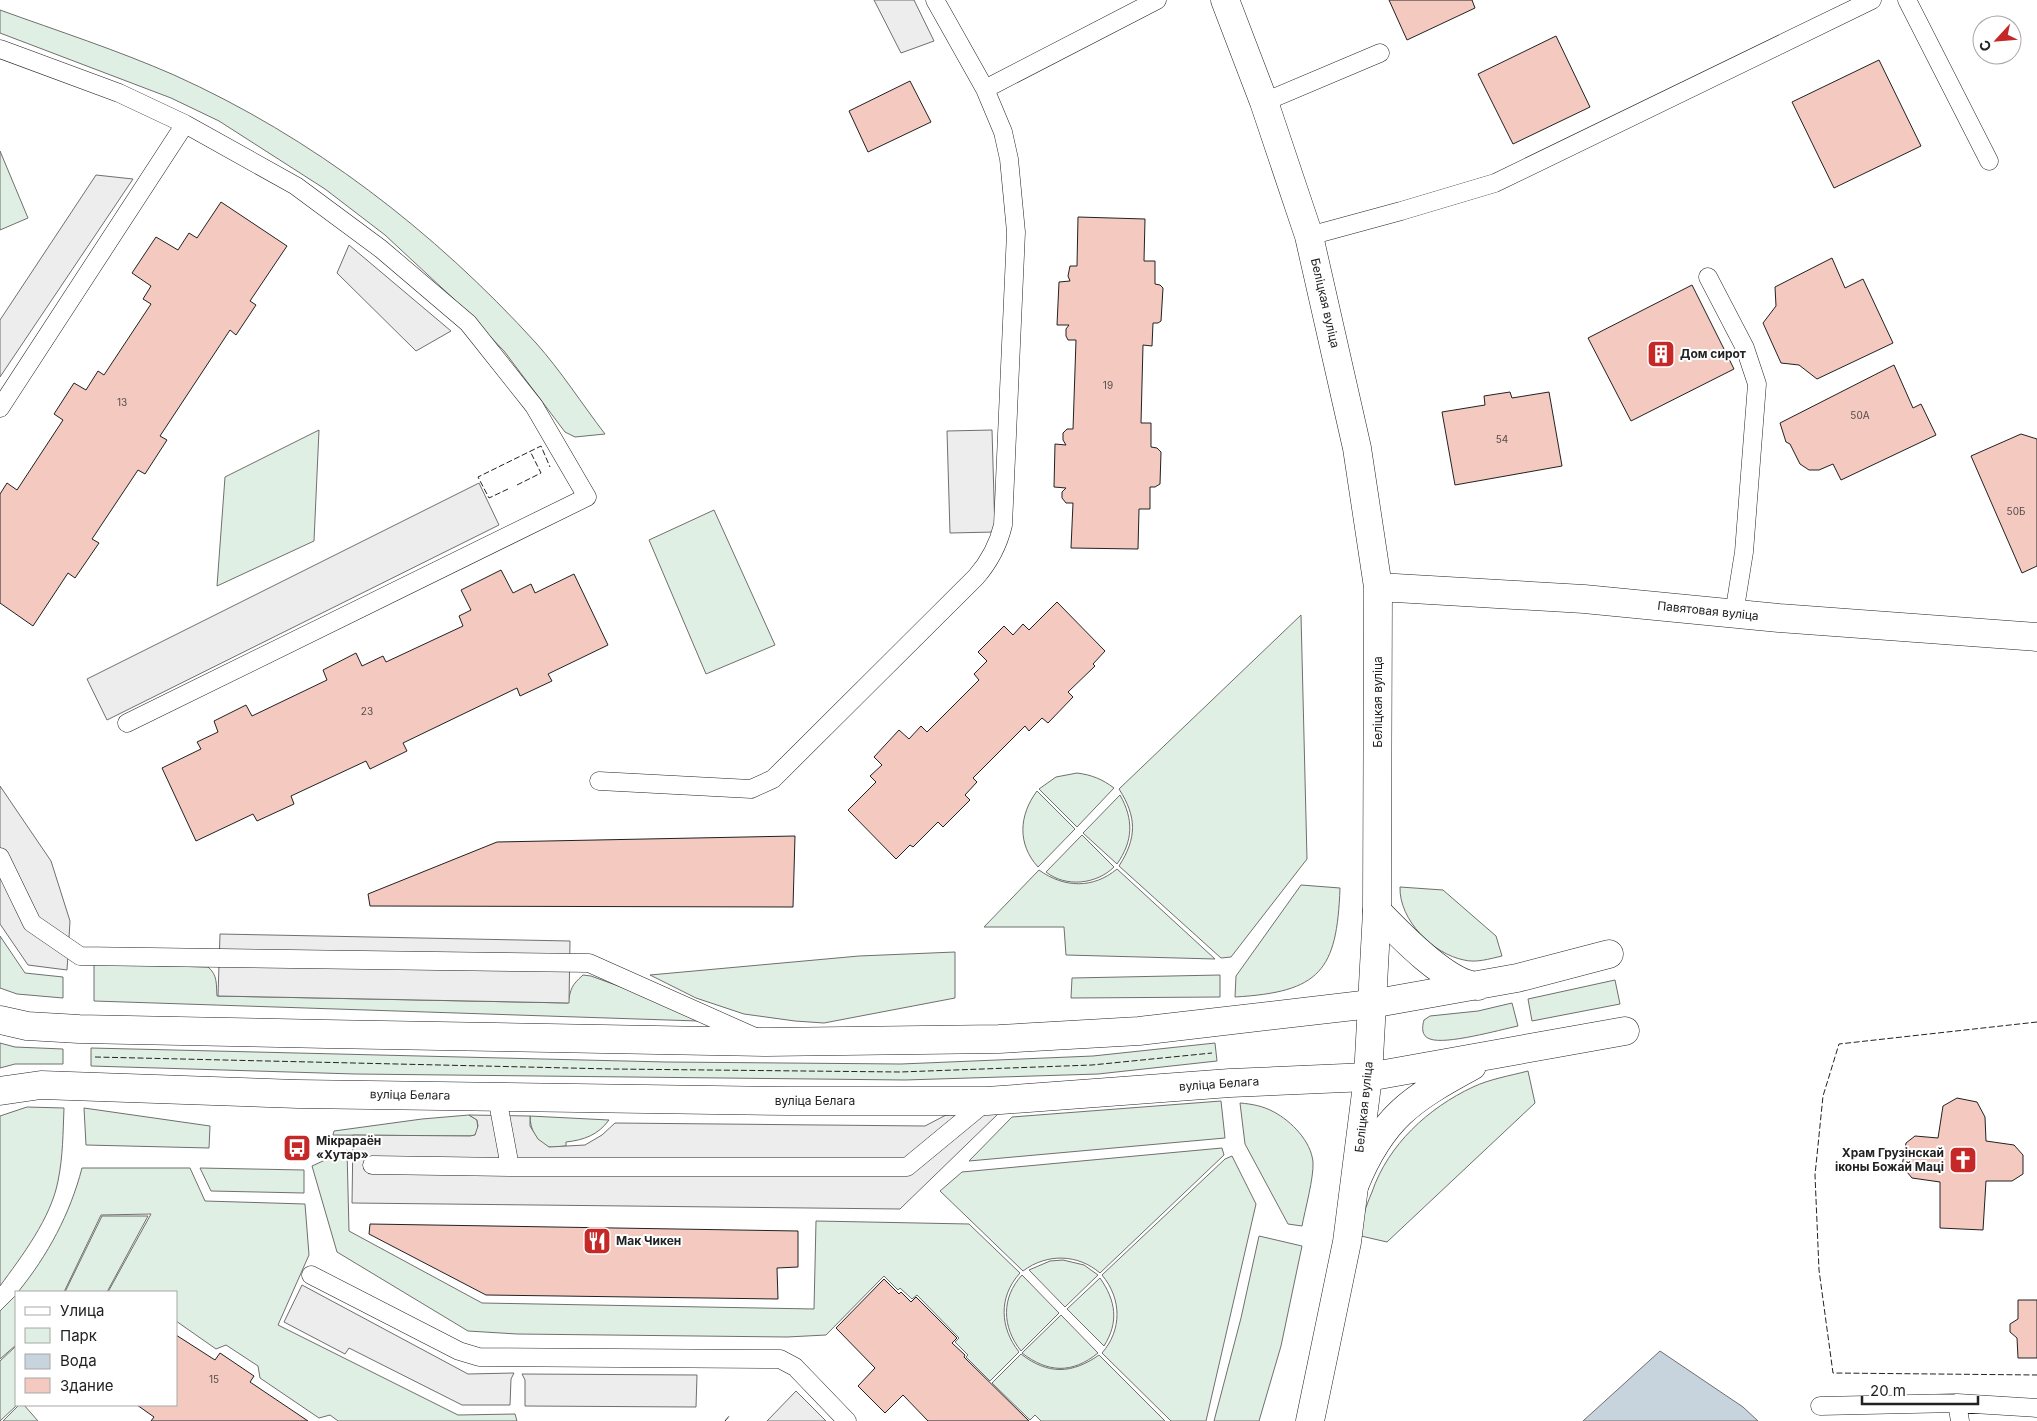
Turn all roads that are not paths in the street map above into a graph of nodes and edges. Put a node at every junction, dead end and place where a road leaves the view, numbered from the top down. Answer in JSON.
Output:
{"nodes":[{"id":1,"x":935,"y":0,"type":"edge"},
{"id":2,"x":1157,"y":0,"type":"edge"},
{"id":3,"x":1225,"y":0,"type":"edge"},
{"id":4,"x":1872,"y":0,"type":"edge"},
{"id":5,"x":1907,"y":0,"type":"edge"},
{"id":6,"x":0,"y":49,"type":"edge"},
{"id":7,"x":1380,"y":53,"type":"dead end"},
{"id":8,"x":985,"y":89,"type":"junction"},
{"id":9,"x":1264,"y":102,"type":"junction"},
{"id":10,"x":185,"y":124,"type":"junction"},
{"id":11,"x":1989,"y":161,"type":"dead end"},
{"id":12,"x":1309,"y":236,"type":"junction"},
{"id":13,"x":1708,"y":276,"type":"dead end"},
{"id":14,"x":0,"y":408,"type":"edge"},
{"id":15,"x":1378,"y":587,"type":"junction"},
{"id":16,"x":1734,"y":614,"type":"junction"},
{"id":17,"x":2037,"y":637,"type":"edge"},
{"id":18,"x":127,"y":723,"type":"dead end"},
{"id":19,"x":599,"y":781,"type":"dead end"},
{"id":20,"x":0,"y":857,"type":"edge"},
{"id":21,"x":1377,"y":912,"type":"junction"},
{"id":22,"x":1609,"y":954,"type":"dead end"},
{"id":23,"x":1480,"y":986,"type":"junction"},
{"id":24,"x":1371,"y":1004,"type":"junction"},
{"id":25,"x":0,"y":1020,"type":"edge"},
{"id":26,"x":1625,"y":1031,"type":"dead end"},
{"id":27,"x":767,"y":1042,"type":"junction"},
{"id":28,"x":1493,"y":1054,"type":"junction"},
{"id":29,"x":1368,"y":1077,"type":"junction"},
{"id":30,"x":0,"y":1091,"type":"edge"},
{"id":31,"x":497,"y":1097,"type":"junction"},
{"id":32,"x":987,"y":1101,"type":"junction"},
{"id":33,"x":372,"y":1164,"type":"dead end"},
{"id":34,"x":510,"y":1167,"type":"junction"},
{"id":35,"x":1355,"y":1184,"type":"junction"},
{"id":36,"x":311,"y":1275,"type":"dead end"},
{"id":37,"x":1957,"y":1403,"type":"junction"},
{"id":38,"x":1820,"y":1406,"type":"dead end"},
{"id":39,"x":2037,"y":1408,"type":"edge"},
{"id":40,"x":847,"y":1421,"type":"edge"},
{"id":41,"x":1310,"y":1421,"type":"edge"},
{"id":42,"x":1960,"y":1421,"type":"edge"}],
"edges":[{"from":1,"to":8,"type":"lane"},
{"from":2,"to":8,"type":"lane"},
{"from":3,"to":9,"type":"street","name":"Беліцкая вуліца"},
{"from":4,"to":12,"type":"lane"},
{"from":5,"to":11,"type":"lane"},
{"from":6,"to":10,"type":"lane"},
{"from":7,"to":9,"type":"lane"},
{"from":8,"to":19,"type":"lane"},
{"from":9,"to":12,"type":"street","name":"Беліцкая вуліца"},
{"from":10,"to":14,"type":"lane"},
{"from":10,"to":18,"type":"lane"},
{"from":12,"to":15,"type":"street","name":"Беліцкая вуліца"},
{"from":13,"to":16,"type":"lane"},
{"from":15,"to":16,"type":"street","name":"Павятовая вуліца"},
{"from":15,"to":21,"type":"street","name":"Беліцкая вуліца"},
{"from":16,"to":17,"type":"street","name":"Павятовая вуліца"},
{"from":20,"to":27,"type":"lane"},
{"from":21,"to":23,"type":"street"},
{"from":21,"to":24,"type":"street","name":"Беліцкая вуліца"},
{"from":22,"to":23,"type":"street"},
{"from":23,"to":24,"type":"street"},
{"from":24,"to":27,"type":"street"},
{"from":24,"to":29,"type":"street","name":"Беліцкая вуліца"},
{"from":25,"to":27,"type":"street"},
{"from":26,"to":28,"type":"street","name":"вуліца Белага"},
{"from":28,"to":29,"type":"street","name":"вуліца Белага"},
{"from":28,"to":35,"type":"street"},
{"from":29,"to":32,"type":"street","name":"вуліца Белага"},
{"from":29,"to":35,"type":"street","name":"Беліцкая вуліца"},
{"from":30,"to":31,"type":"street","name":"вуліца Белага"},
{"from":31,"to":32,"type":"street","name":"вуліца Белага"},
{"from":31,"to":34,"type":"lane"},
{"from":32,"to":34,"type":"lane"},
{"from":33,"to":34,"type":"lane"},
{"from":35,"to":41,"type":"street","name":"Беліцкая вуліца"},
{"from":36,"to":40,"type":"lane"},
{"from":37,"to":38,"type":"lane"},
{"from":37,"to":39,"type":"lane"},
{"from":37,"to":42,"type":"lane"}]}
